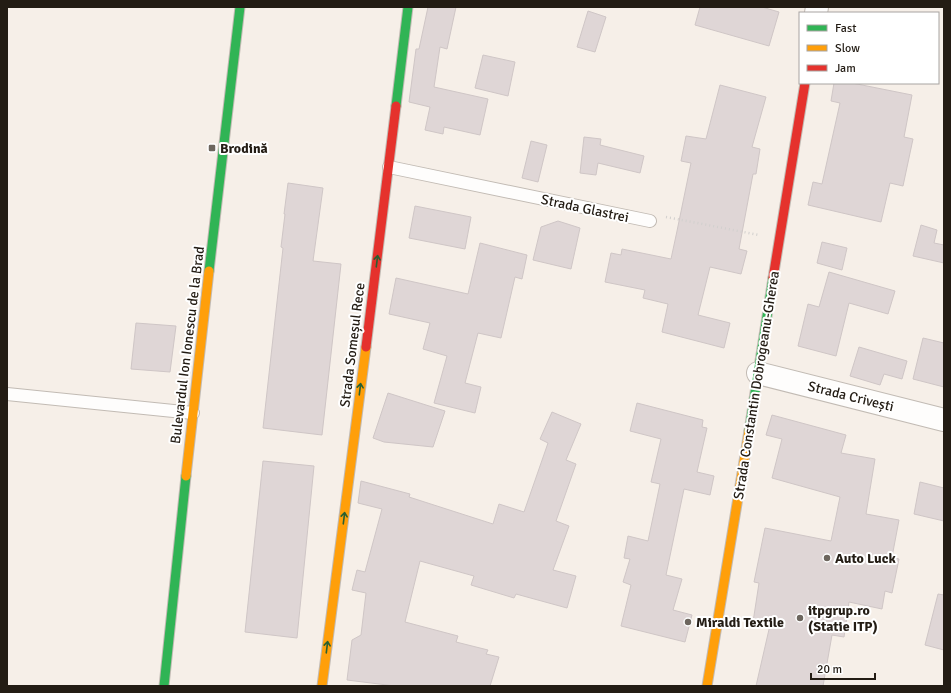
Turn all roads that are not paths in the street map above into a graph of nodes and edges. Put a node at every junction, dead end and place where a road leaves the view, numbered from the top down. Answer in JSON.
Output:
{"nodes":[{"id":1,"x":240,"y":7,"type":"edge"},
{"id":2,"x":408,"y":7,"type":"edge"},
{"id":3,"x":805,"y":84,"type":"edge"},
{"id":4,"x":389,"y":167,"type":"junction"},
{"id":5,"x":650,"y":221,"type":"road end"},
{"id":6,"x":758,"y":373,"type":"junction"},
{"id":7,"x":7,"y":394,"type":"edge"},
{"id":8,"x":194,"y":413,"type":"junction"},
{"id":9,"x":944,"y":420,"type":"edge"},
{"id":10,"x":164,"y":686,"type":"edge"},
{"id":11,"x":322,"y":686,"type":"edge"},
{"id":12,"x":707,"y":686,"type":"edge"}],
"edges":[{"from":1,"to":8,"type":"street","name":"Bulevardul Ion Ionescu de la Brad"},
{"from":2,"to":4,"type":"street","name":"Strada Someșul Rece"},
{"from":3,"to":6,"type":"street","name":"Strada Constantin Dobrogeanu-Gherea"},
{"from":4,"to":5,"type":"lane","name":"Strada Glastrei"},
{"from":11,"to":4,"type":"street","name":"Strada Someșul Rece","one_way":true},
{"from":6,"to":9,"type":"street","name":"Strada Crivești"},
{"from":6,"to":12,"type":"street","name":"Strada Constantin Dobrogeanu-Gherea"},
{"from":7,"to":8,"type":"lane"},
{"from":8,"to":10,"type":"street","name":"Bulevardul Ion Ionescu de la Brad"}]}
